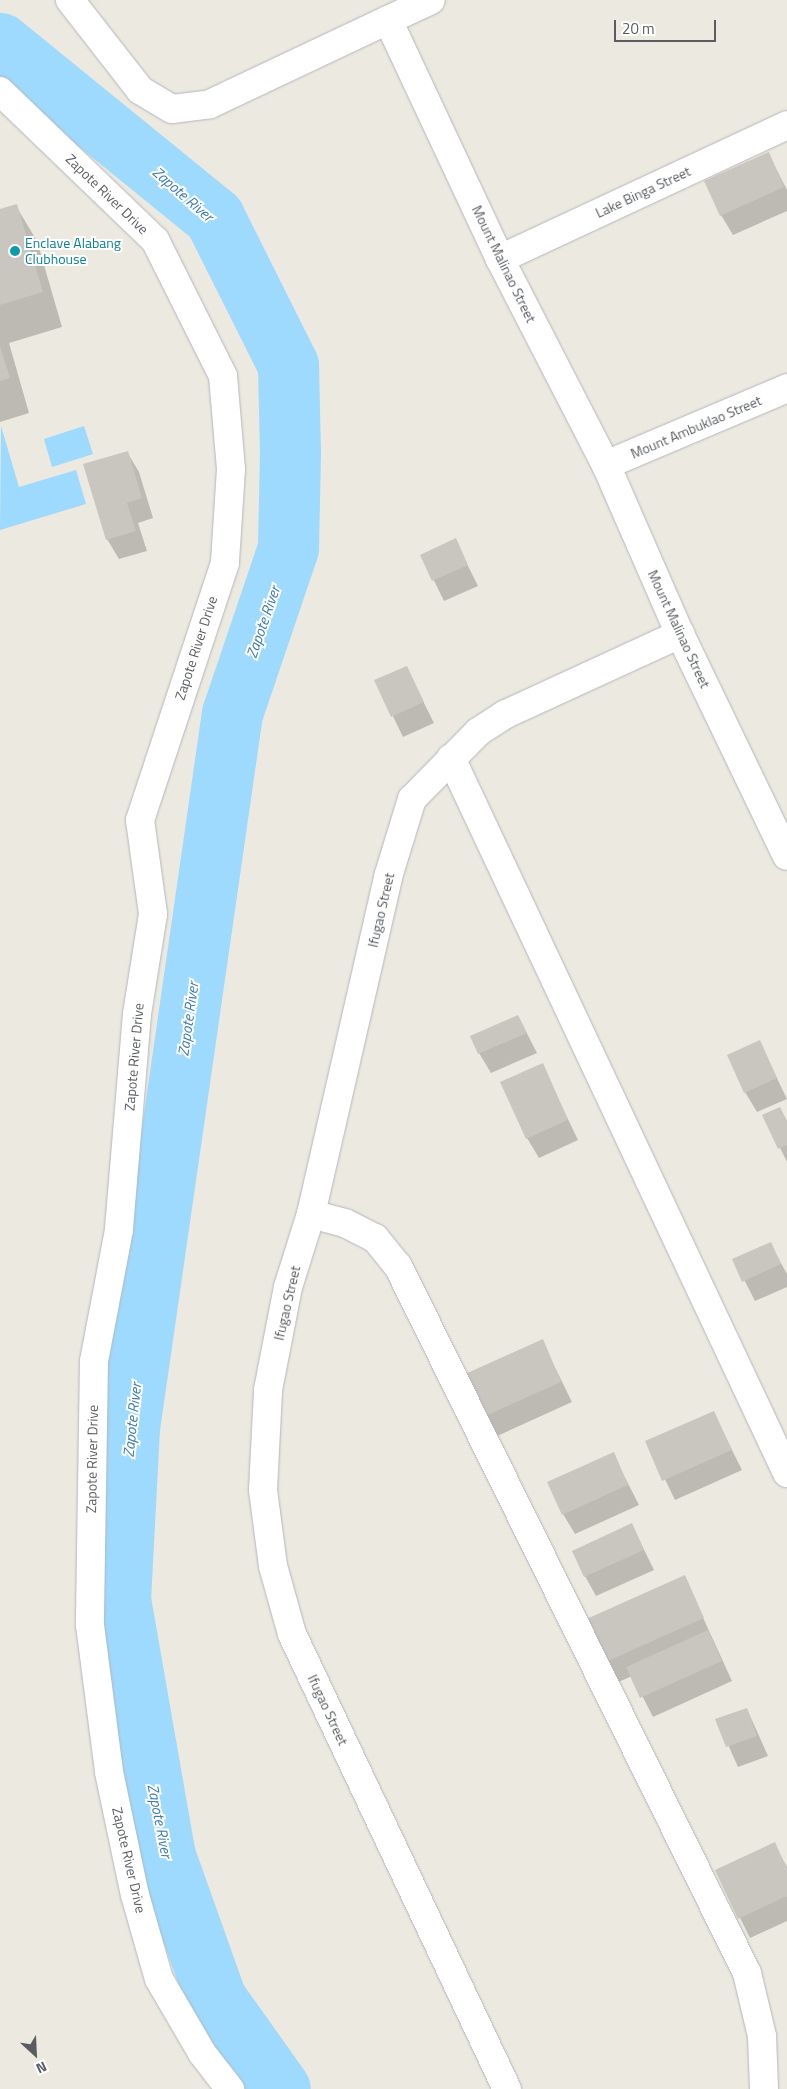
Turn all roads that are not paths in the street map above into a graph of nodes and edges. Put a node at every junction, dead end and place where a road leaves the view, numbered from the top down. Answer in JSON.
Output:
{"nodes":[{"id":1,"x":70,"y":0,"type":"edge"},
{"id":2,"x":432,"y":0,"type":"edge"},
{"id":3,"x":388,"y":20,"type":"junction"},
{"id":4,"x":0,"y":91,"type":"edge"},
{"id":5,"x":787,"y":125,"type":"edge"},
{"id":6,"x":500,"y":260,"type":"junction"},
{"id":7,"x":787,"y":388,"type":"edge"},
{"id":8,"x":606,"y":465,"type":"junction"},
{"id":9,"x":680,"y":634,"type":"junction"},
{"id":10,"x":451,"y":758,"type":"junction"},
{"id":11,"x":787,"y":856,"type":"edge"},
{"id":12,"x":312,"y":1214,"type":"junction"},
{"id":13,"x":787,"y":1473,"type":"edge"},
{"id":14,"x":230,"y":2089,"type":"edge"},
{"id":15,"x":507,"y":2089,"type":"edge"},
{"id":16,"x":764,"y":2089,"type":"edge"}],
"edges":[{"from":1,"to":3,"type":"street"},
{"from":2,"to":3,"type":"street"},
{"from":3,"to":6,"type":"street","name":"Mount Malinao Street"},
{"from":4,"to":14,"type":"street","name":"Zapote River Drive"},
{"from":5,"to":6,"type":"street","name":"Lake Binga Street"},
{"from":6,"to":8,"type":"street","name":"Mount Malinao Street"},
{"from":7,"to":8,"type":"street","name":"Mount Ambuklao Street"},
{"from":8,"to":9,"type":"street","name":"Mount Malinao Street"},
{"from":9,"to":10,"type":"street","name":"Ifugao Street"},
{"from":9,"to":11,"type":"street","name":"Mount Malinao Street"},
{"from":10,"to":12,"type":"street","name":"Ifugao Street"},
{"from":10,"to":13,"type":"street"},
{"from":12,"to":15,"type":"street","name":"Ifugao Street"},
{"from":12,"to":16,"type":"street"}]}
